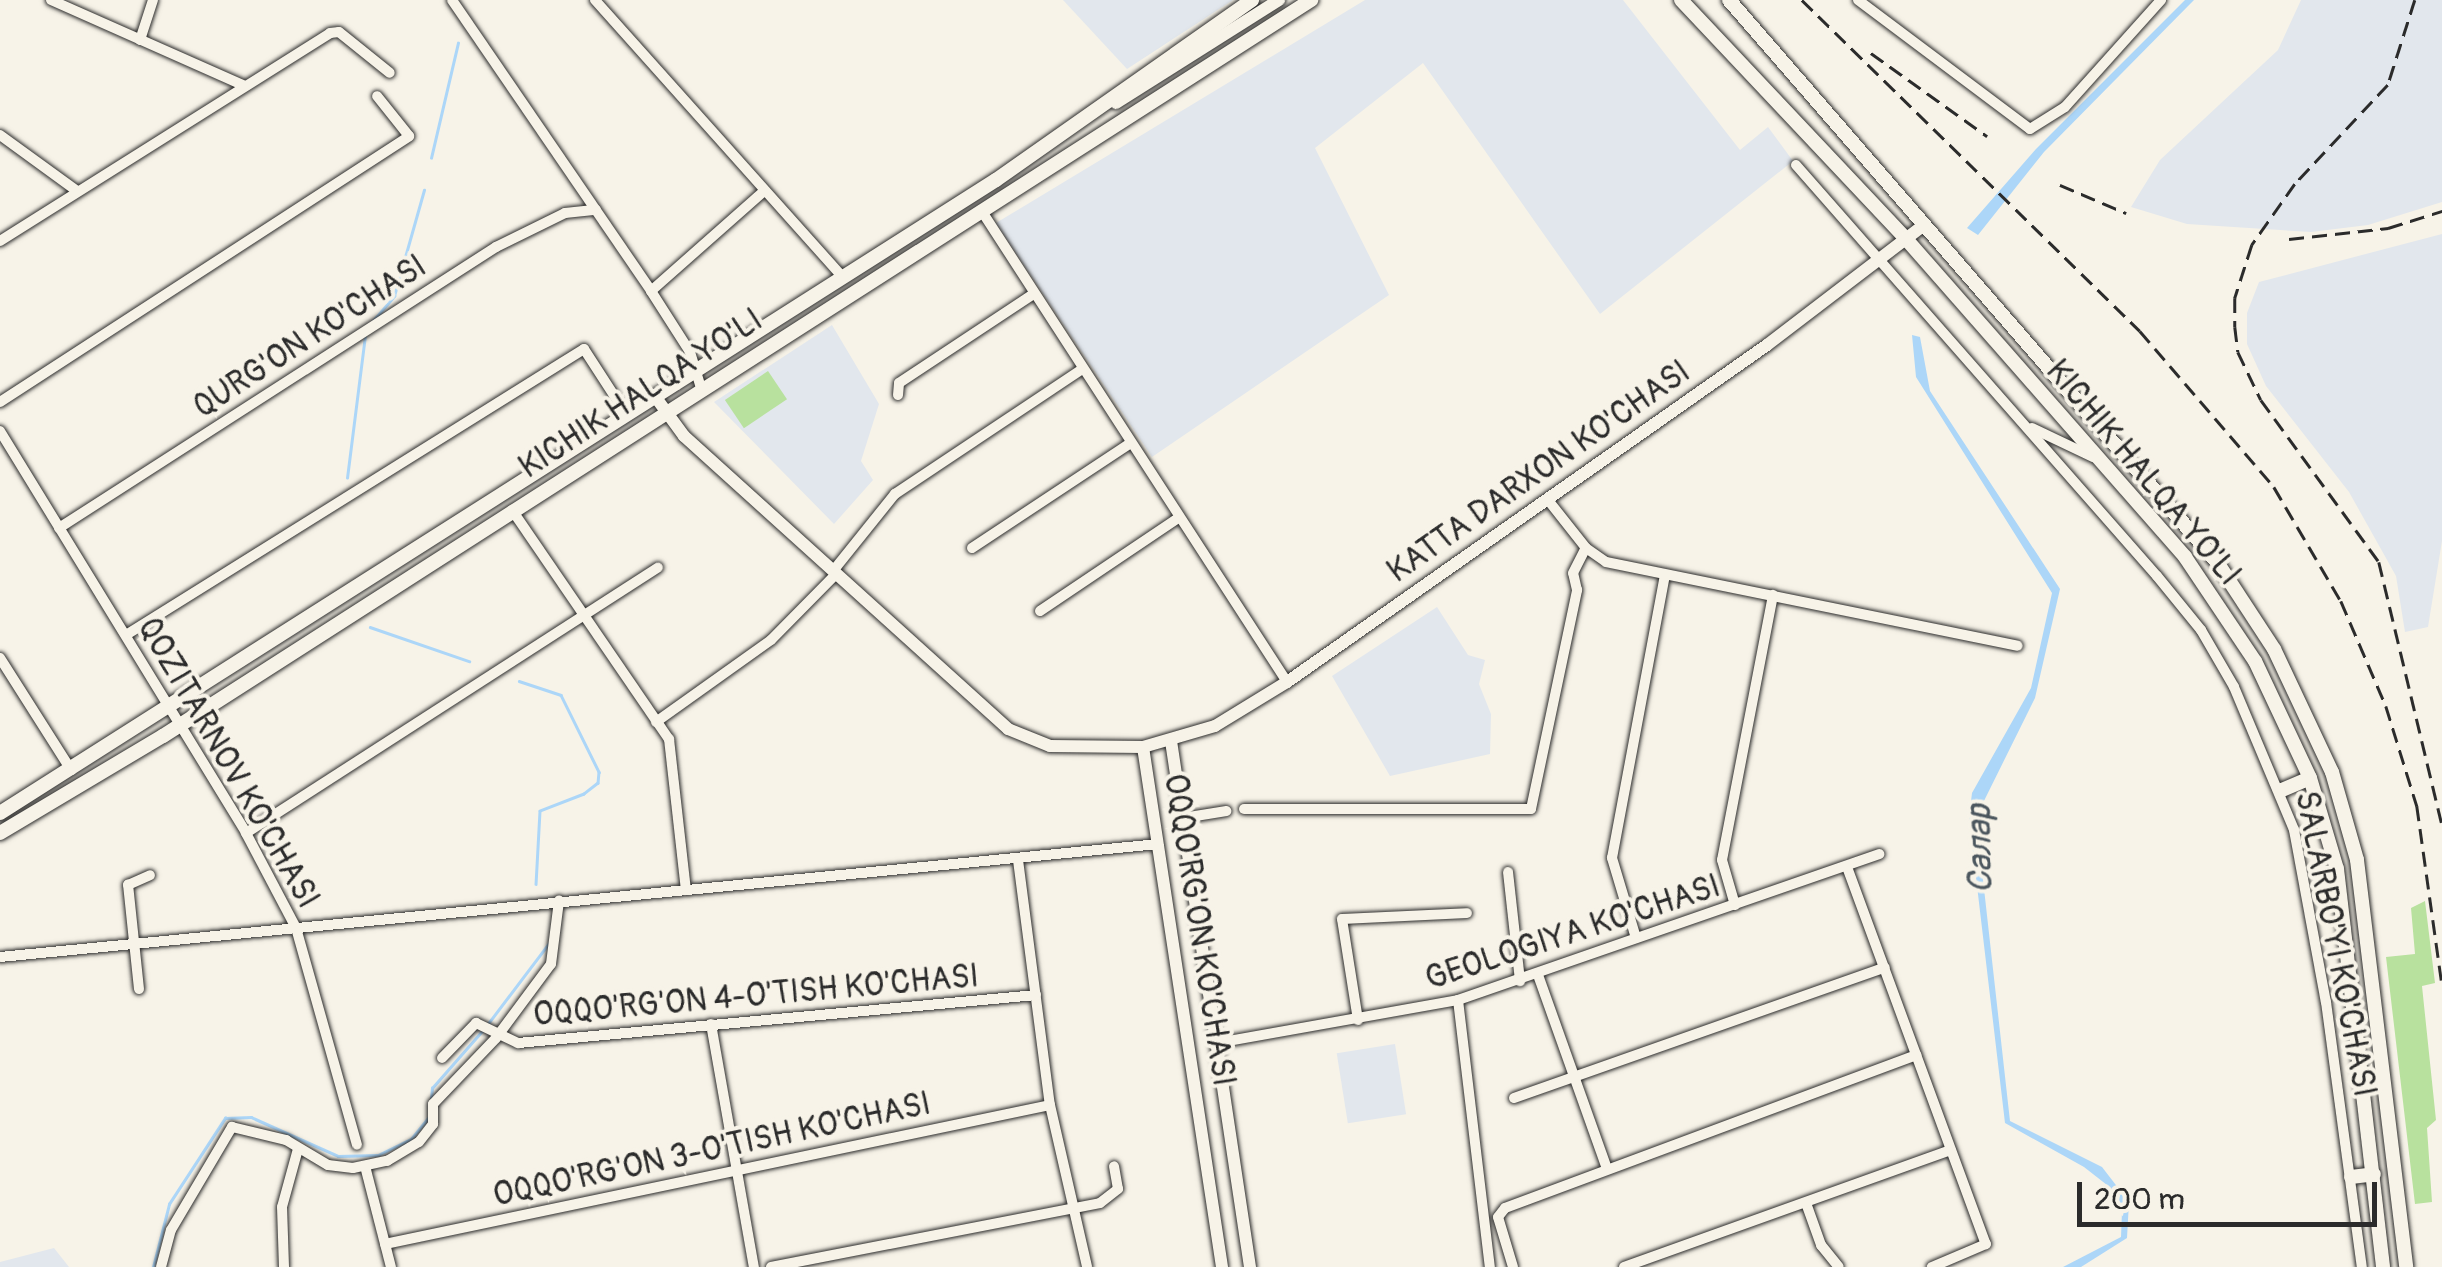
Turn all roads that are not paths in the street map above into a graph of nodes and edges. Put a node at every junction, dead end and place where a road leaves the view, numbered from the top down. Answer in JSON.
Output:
{"nodes":[{"id":1,"x":51,"y":0,"type":"edge"},
{"id":2,"x":153,"y":0,"type":"edge"},
{"id":3,"x":452,"y":0,"type":"edge"},
{"id":4,"x":595,"y":0,"type":"edge"},
{"id":5,"x":1252,"y":0,"type":"edge"},
{"id":6,"x":1278,"y":0,"type":"edge"},
{"id":7,"x":1312,"y":0,"type":"edge"},
{"id":8,"x":1680,"y":0,"type":"edge"},
{"id":9,"x":1729,"y":0,"type":"edge"},
{"id":10,"x":1858,"y":0,"type":"edge"},
{"id":11,"x":2162,"y":0,"type":"edge"},
{"id":12,"x":140,"y":40,"type":"junction"},
{"id":13,"x":390,"y":73,"type":"dead end"},
{"id":14,"x":243,"y":85,"type":"junction"},
{"id":15,"x":377,"y":96,"type":"dead end"},
{"id":16,"x":0,"y":135,"type":"edge"},
{"id":17,"x":1796,"y":165,"type":"dead end"},
{"id":18,"x":1016,"y":167,"type":"junction"},
{"id":19,"x":764,"y":191,"type":"junction"},
{"id":20,"x":78,"y":192,"type":"junction"},
{"id":21,"x":971,"y":195,"type":"junction"},
{"id":22,"x":596,"y":210,"type":"junction"},
{"id":23,"x":981,"y":210,"type":"junction"},
{"id":24,"x":1925,"y":224,"type":"junction"},
{"id":25,"x":1906,"y":239,"type":"junction"},
{"id":26,"x":0,"y":241,"type":"edge"},
{"id":27,"x":1878,"y":260,"type":"junction"},
{"id":28,"x":842,"y":277,"type":"junction"},
{"id":29,"x":651,"y":290,"type":"junction"},
{"id":30,"x":1032,"y":295,"type":"junction"},
{"id":31,"x":692,"y":370,"type":"junction"},
{"id":32,"x":1081,"y":370,"type":"junction"},
{"id":33,"x":701,"y":388,"type":"junction"},
{"id":34,"x":654,"y":395,"type":"junction"},
{"id":35,"x":898,"y":395,"type":"dead end"},
{"id":36,"x":0,"y":402,"type":"edge"},
{"id":37,"x":665,"y":412,"type":"junction"},
{"id":38,"x":626,"y":414,"type":"junction"},
{"id":39,"x":2026,"y":425,"type":"junction"},
{"id":40,"x":0,"y":431,"type":"edge"},
{"id":41,"x":1129,"y":444,"type":"junction"},
{"id":42,"x":2098,"y":459,"type":"junction"},
{"id":43,"x":1548,"y":500,"type":"junction"},
{"id":44,"x":512,"y":510,"type":"junction"},
{"id":45,"x":1177,"y":519,"type":"junction"},
{"id":46,"x":60,"y":528,"type":"junction"},
{"id":47,"x":972,"y":548,"type":"dead end"},
{"id":48,"x":1586,"y":548,"type":"junction"},
{"id":49,"x":658,"y":567,"type":"dead end"},
{"id":50,"x":834,"y":573,"type":"junction"},
{"id":51,"x":1665,"y":576,"type":"junction"},
{"id":52,"x":1772,"y":595,"type":"junction"},
{"id":53,"x":1040,"y":612,"type":"dead end"},
{"id":54,"x":582,"y":614,"type":"junction"},
{"id":55,"x":2255,"y":616,"type":"junction"},
{"id":56,"x":2235,"y":629,"type":"junction"},
{"id":57,"x":126,"y":635,"type":"junction"},
{"id":58,"x":2018,"y":646,"type":"dead end"},
{"id":59,"x":2,"y":665,"type":"edge"},
{"id":60,"x":1287,"y":682,"type":"junction"},
{"id":61,"x":171,"y":708,"type":"junction"},
{"id":62,"x":656,"y":722,"type":"junction"},
{"id":63,"x":180,"y":724,"type":"junction"},
{"id":64,"x":1172,"y":742,"type":"junction"},
{"id":65,"x":1143,"y":746,"type":"junction"},
{"id":66,"x":71,"y":770,"type":"junction"},
{"id":67,"x":2310,"y":778,"type":"junction"},
{"id":68,"x":2282,"y":790,"type":"junction"},
{"id":69,"x":1244,"y":809,"type":"dead end"},
{"id":70,"x":1226,"y":811,"type":"dead end"},
{"id":71,"x":0,"y":813,"type":"edge"},
{"id":72,"x":1183,"y":818,"type":"junction"},
{"id":73,"x":246,"y":832,"type":"junction"},
{"id":74,"x":0,"y":833,"type":"edge"},
{"id":75,"x":1158,"y":844,"type":"junction"},
{"id":76,"x":1880,"y":854,"type":"dead end"},
{"id":77,"x":1018,"y":860,"type":"junction"},
{"id":78,"x":1847,"y":867,"type":"junction"},
{"id":79,"x":1508,"y":872,"type":"dead end"},
{"id":80,"x":150,"y":875,"type":"dead end"},
{"id":81,"x":686,"y":890,"type":"junction"},
{"id":82,"x":559,"y":902,"type":"junction"},
{"id":83,"x":1735,"y":905,"type":"junction"},
{"id":84,"x":1467,"y":913,"type":"dead end"},
{"id":85,"x":296,"y":928,"type":"junction"},
{"id":86,"x":1636,"y":938,"type":"junction"},
{"id":87,"x":134,"y":943,"type":"junction"},
{"id":88,"x":0,"y":957,"type":"edge"},
{"id":89,"x":1885,"y":967,"type":"junction"},
{"id":90,"x":1538,"y":974,"type":"junction"},
{"id":91,"x":1520,"y":981,"type":"junction"},
{"id":92,"x":139,"y":989,"type":"dead end"},
{"id":93,"x":1036,"y":995,"type":"junction"},
{"id":94,"x":1458,"y":1000,"type":"junction"},
{"id":95,"x":1358,"y":1020,"type":"junction"},
{"id":96,"x":711,"y":1024,"type":"junction"},
{"id":97,"x":488,"y":1032,"type":"junction"},
{"id":98,"x":1217,"y":1043,"type":"junction"},
{"id":99,"x":1917,"y":1055,"type":"junction"},
{"id":100,"x":442,"y":1058,"type":"dead end"},
{"id":101,"x":1574,"y":1078,"type":"junction"},
{"id":102,"x":1514,"y":1098,"type":"dead end"},
{"id":103,"x":1050,"y":1105,"type":"junction"},
{"id":104,"x":1232,"y":1140,"type":"junction"},
{"id":105,"x":1204,"y":1144,"type":"junction"},
{"id":106,"x":357,"y":1145,"type":"dead end"},
{"id":107,"x":298,"y":1149,"type":"junction"},
{"id":108,"x":1952,"y":1150,"type":"junction"},
{"id":109,"x":364,"y":1166,"type":"junction"},
{"id":110,"x":1114,"y":1166,"type":"dead end"},
{"id":111,"x":1608,"y":1169,"type":"junction"},
{"id":112,"x":738,"y":1170,"type":"junction"},
{"id":113,"x":2374,"y":1174,"type":"junction"},
{"id":114,"x":2350,"y":1177,"type":"junction"},
{"id":115,"x":1806,"y":1202,"type":"junction"},
{"id":116,"x":1074,"y":1208,"type":"junction"},
{"id":117,"x":384,"y":1244,"type":"junction"},
{"id":118,"x":1250,"y":1263,"type":"edge"},
{"id":119,"x":1217,"y":1266,"type":"edge"},
{"id":120,"x":161,"y":1267,"type":"edge"},
{"id":121,"x":284,"y":1267,"type":"edge"},
{"id":122,"x":391,"y":1267,"type":"edge"},
{"id":123,"x":754,"y":1267,"type":"edge"},
{"id":124,"x":771,"y":1267,"type":"edge"},
{"id":125,"x":1087,"y":1267,"type":"edge"},
{"id":126,"x":1490,"y":1267,"type":"edge"},
{"id":127,"x":1513,"y":1267,"type":"edge"},
{"id":128,"x":1624,"y":1267,"type":"edge"},
{"id":129,"x":1839,"y":1267,"type":"edge"},
{"id":130,"x":1932,"y":1267,"type":"edge"},
{"id":131,"x":2362,"y":1267,"type":"edge"},
{"id":132,"x":2383,"y":1267,"type":"edge"},
{"id":133,"x":2406,"y":1267,"type":"edge"}],
"edges":[{"from":1,"to":12,"type":"street"},
{"from":2,"to":12,"type":"street"},
{"from":3,"to":22,"type":"street"},
{"from":4,"to":19,"type":"street"},
{"from":5,"to":18,"type":"highway","name":"KICHIK HALQA YO'LI"},
{"from":6,"to":18,"type":"main road"},
{"from":7,"to":23,"type":"highway","name":"KICHIK HALQA YO'LI"},
{"from":8,"to":25,"type":"highway","name":"KICHIK HALQA YO'LI"},
{"from":9,"to":24,"type":"highway","name":"KICHIK HALQA YO'LI"},
{"from":10,"to":11,"type":"street"},
{"from":12,"to":14,"type":"street"},
{"from":13,"to":14,"type":"street"},
{"from":14,"to":20,"type":"street"},
{"from":15,"to":36,"type":"street"},
{"from":16,"to":20,"type":"street"},
{"from":17,"to":27,"type":"street","name":"SALARBO'YI KO'CHASI"},
{"from":18,"to":21,"type":"highway","name":"KICHIK HALQA YO'LI"},
{"from":19,"to":28,"type":"street"},
{"from":19,"to":29,"type":"street"},
{"from":20,"to":26,"type":"street"},
{"from":21,"to":23,"type":"highway"},
{"from":21,"to":28,"type":"highway","name":"KICHIK HALQA YO'LI"},
{"from":22,"to":29,"type":"street"},
{"from":22,"to":46,"type":"street","name":"QURG'ON KO'CHASI"},
{"from":23,"to":30,"type":"street"},
{"from":23,"to":33,"type":"highway","name":"KICHIK HALQA YO'LI"},
{"from":24,"to":25,"type":"main road","name":"KATTA DARXON KO'CHASI"},
{"from":24,"to":55,"type":"highway","name":"KICHIK HALQA YO'LI"},
{"from":25,"to":27,"type":"main road","name":"KATTA DARXON KO'CHASI"},
{"from":25,"to":42,"type":"highway","name":"KICHIK HALQA YO'LI"},
{"from":27,"to":39,"type":"street","name":"SALARBO'YI KO'CHASI"},
{"from":27,"to":43,"type":"main road","name":"KATTA DARXON KO'CHASI"},
{"from":28,"to":31,"type":"highway","name":"KICHIK HALQA YO'LI"},
{"from":29,"to":31,"type":"street"},
{"from":30,"to":32,"type":"street"},
{"from":30,"to":35,"type":"street"},
{"from":31,"to":33,"type":"street"},
{"from":31,"to":34,"type":"highway","name":"KICHIK HALQA YO'LI"},
{"from":32,"to":41,"type":"street"},
{"from":32,"to":50,"type":"street"},
{"from":33,"to":37,"type":"highway","name":"KICHIK HALQA YO'LI"},
{"from":34,"to":37,"type":"main road","name":"OQQO'RG'ON KO'CHASI"},
{"from":34,"to":38,"type":"highway","name":"KICHIK HALQA YO'LI"},
{"from":37,"to":44,"type":"highway","name":"KICHIK HALQA YO'LI"},
{"from":37,"to":50,"type":"main road","name":"OQQO'RG'ON KO'CHASI"},
{"from":38,"to":57,"type":"street"},
{"from":38,"to":61,"type":"highway","name":"KICHIK HALQA YO'LI"},
{"from":39,"to":42,"type":"street"},
{"from":39,"to":68,"type":"street","name":"SALARBO'YI KO'CHASI"},
{"from":40,"to":46,"type":"street","name":"QOZITARNOV KO'CHASI"},
{"from":41,"to":45,"type":"street"},
{"from":41,"to":47,"type":"street"},
{"from":42,"to":56,"type":"highway","name":"KICHIK HALQA YO'LI"},
{"from":43,"to":48,"type":"street"},
{"from":43,"to":60,"type":"main road","name":"KATTA DARXON KO'CHASI"},
{"from":44,"to":54,"type":"street"},
{"from":44,"to":63,"type":"highway","name":"KICHIK HALQA YO'LI"},
{"from":45,"to":53,"type":"street"},
{"from":45,"to":60,"type":"street"},
{"from":46,"to":57,"type":"street","name":"QOZITARNOV KO'CHASI"},
{"from":48,"to":51,"type":"street"},
{"from":48,"to":69,"type":"street"},
{"from":49,"to":54,"type":"street"},
{"from":50,"to":62,"type":"street"},
{"from":50,"to":65,"type":"main road","name":"OQQO'RG'ON KO'CHASI"},
{"from":51,"to":52,"type":"street"},
{"from":51,"to":86,"type":"street"},
{"from":52,"to":58,"type":"street"},
{"from":52,"to":83,"type":"street"},
{"from":54,"to":62,"type":"street"},
{"from":54,"to":73,"type":"street"},
{"from":55,"to":56,"type":"highway"},
{"from":55,"to":133,"type":"highway","name":"KICHIK HALQA YO'LI"},
{"from":56,"to":67,"type":"highway","name":"KICHIK HALQA YO'LI"},
{"from":57,"to":61,"type":"street","name":"QOZITARNOV KO'CHASI"},
{"from":59,"to":66,"type":"street"},
{"from":60,"to":64,"type":"main road","name":"KATTA DARXON KO'CHASI"},
{"from":61,"to":63,"type":"street","name":"QOZITARNOV KO'CHASI"},
{"from":61,"to":66,"type":"highway","name":"KICHIK HALQA YO'LI"},
{"from":62,"to":81,"type":"street"},
{"from":63,"to":73,"type":"street","name":"QOZITARNOV KO'CHASI"},
{"from":63,"to":74,"type":"highway","name":"KICHIK HALQA YO'LI"},
{"from":64,"to":65,"type":"main road","name":"KATTA DARXON KO'CHASI"},
{"from":64,"to":72,"type":"main road","name":"OQQO'RG'ON KO'CHASI"},
{"from":65,"to":75,"type":"main road","name":"OQQO'RG'ON KO'CHASI"},
{"from":66,"to":71,"type":"highway","name":"KICHIK HALQA YO'LI"},
{"from":67,"to":68,"type":"highway"},
{"from":67,"to":113,"type":"highway","name":"KICHIK HALQA YO'LI"},
{"from":68,"to":114,"type":"street","name":"SALARBO'YI KO'CHASI"},
{"from":70,"to":72,"type":"street"},
{"from":72,"to":98,"type":"main road","name":"OQQO'RG'ON KO'CHASI"},
{"from":73,"to":85,"type":"street","name":"QOZITARNOV KO'CHASI"},
{"from":75,"to":77,"type":"street"},
{"from":75,"to":105,"type":"main road","name":"OQQO'RG'ON KO'CHASI"},
{"from":76,"to":78,"type":"street","name":"GEOLOGIYA KO'CHASI"},
{"from":77,"to":81,"type":"street"},
{"from":77,"to":93,"type":"street"},
{"from":78,"to":83,"type":"street","name":"GEOLOGIYA KO'CHASI"},
{"from":78,"to":89,"type":"street"},
{"from":79,"to":91,"type":"street"},
{"from":80,"to":87,"type":"street"},
{"from":81,"to":82,"type":"street"},
{"from":82,"to":85,"type":"street"},
{"from":82,"to":97,"type":"street"},
{"from":83,"to":86,"type":"street","name":"GEOLOGIYA KO'CHASI"},
{"from":84,"to":95,"type":"street"},
{"from":85,"to":87,"type":"street"},
{"from":85,"to":106,"type":"street","name":"QOZITARNOV KO'CHASI"},
{"from":86,"to":90,"type":"street","name":"GEOLOGIYA KO'CHASI"},
{"from":87,"to":88,"type":"street"},
{"from":87,"to":92,"type":"street"},
{"from":89,"to":99,"type":"street"},
{"from":89,"to":101,"type":"street"},
{"from":90,"to":91,"type":"street","name":"GEOLOGIYA KO'CHASI"},
{"from":90,"to":101,"type":"street"},
{"from":91,"to":94,"type":"street","name":"GEOLOGIYA KO'CHASI"},
{"from":93,"to":96,"type":"street","name":"OQQO'RG'ON 4-O'TISH KO'CHASI"},
{"from":93,"to":103,"type":"street"},
{"from":94,"to":95,"type":"street","name":"GEOLOGIYA KO'CHASI"},
{"from":94,"to":126,"type":"street"},
{"from":95,"to":98,"type":"street","name":"GEOLOGIYA KO'CHASI"},
{"from":96,"to":97,"type":"street","name":"OQQO'RG'ON 4-O'TISH KO'CHASI"},
{"from":96,"to":112,"type":"street"},
{"from":97,"to":100,"type":"street"},
{"from":97,"to":109,"type":"street"},
{"from":98,"to":104,"type":"main road","name":"OQQO'RG'ON KO'CHASI"},
{"from":99,"to":108,"type":"street"},
{"from":99,"to":111,"type":"street"},
{"from":101,"to":102,"type":"street"},
{"from":101,"to":111,"type":"street"},
{"from":103,"to":112,"type":"street","name":"OQQO'RG'ON 3-O'TISH KO'CHASI"},
{"from":103,"to":116,"type":"street"},
{"from":104,"to":105,"type":"main road"},
{"from":104,"to":118,"type":"main road","name":"OQQO'RG'ON KO'CHASI"},
{"from":105,"to":119,"type":"main road","name":"OQQO'RG'ON KO'CHASI"},
{"from":107,"to":109,"type":"street"},
{"from":107,"to":120,"type":"street"},
{"from":107,"to":121,"type":"street"},
{"from":108,"to":115,"type":"street"},
{"from":108,"to":130,"type":"street"},
{"from":109,"to":117,"type":"street"},
{"from":110,"to":116,"type":"street"},
{"from":111,"to":127,"type":"street"},
{"from":112,"to":117,"type":"street","name":"OQQO'RG'ON 3-O'TISH KO'CHASI"},
{"from":112,"to":123,"type":"street"},
{"from":113,"to":114,"type":"highway"},
{"from":113,"to":132,"type":"highway","name":"KICHIK HALQA YO'LI"},
{"from":114,"to":131,"type":"street","name":"SALARBO'YI KO'CHASI"},
{"from":115,"to":128,"type":"street"},
{"from":115,"to":129,"type":"street"},
{"from":116,"to":124,"type":"street"},
{"from":116,"to":125,"type":"street"},
{"from":117,"to":122,"type":"street"},
{"from":118,"to":119,"type":"main road"}]}
